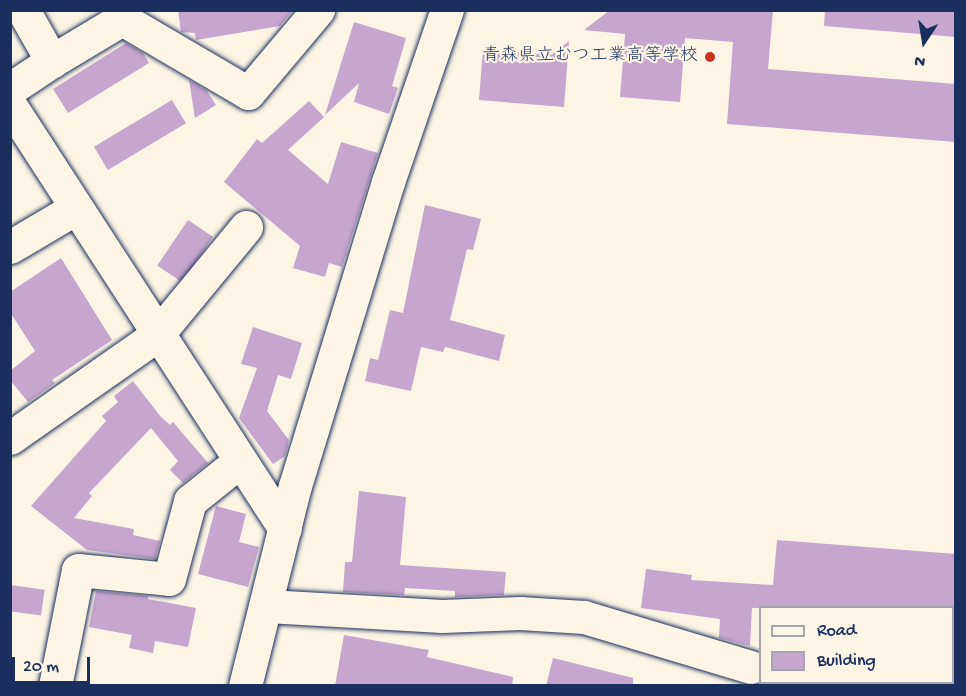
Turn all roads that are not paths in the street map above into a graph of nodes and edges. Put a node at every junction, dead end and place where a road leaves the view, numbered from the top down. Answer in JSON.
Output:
{"nodes":[{"id":1,"x":23,"y":10,"type":"edge"},
{"id":2,"x":318,"y":10,"type":"edge"},
{"id":3,"x":447,"y":10,"type":"edge"},
{"id":4,"x":52,"y":61,"type":"junction"},
{"id":5,"x":10,"y":89,"type":"edge"},
{"id":6,"x":10,"y":105,"type":"edge"},
{"id":7,"x":76,"y":208,"type":"junction"},
{"id":8,"x":246,"y":227,"type":"dead end"},
{"id":9,"x":10,"y":247,"type":"edge"},
{"id":10,"x":157,"y":336,"type":"junction"},
{"id":11,"x":10,"y":438,"type":"edge"},
{"id":12,"x":240,"y":461,"type":"junction"},
{"id":13,"x":285,"y":529,"type":"junction"},
{"id":14,"x":267,"y":606,"type":"junction"},
{"id":15,"x":751,"y":667,"type":"dead end"},
{"id":16,"x":55,"y":686,"type":"edge"},
{"id":17,"x":244,"y":686,"type":"edge"}],
"edges":[{"from":1,"to":4,"type":"street"},
{"from":2,"to":4,"type":"street"},
{"from":3,"to":13,"type":"street"},
{"from":4,"to":5,"type":"street"},
{"from":6,"to":7,"type":"street"},
{"from":7,"to":9,"type":"street"},
{"from":7,"to":10,"type":"street"},
{"from":8,"to":10,"type":"street"},
{"from":10,"to":11,"type":"street"},
{"from":10,"to":12,"type":"street"},
{"from":12,"to":13,"type":"street"},
{"from":12,"to":16,"type":"street"},
{"from":13,"to":14,"type":"street"},
{"from":14,"to":15,"type":"street"},
{"from":14,"to":17,"type":"street"}]}
